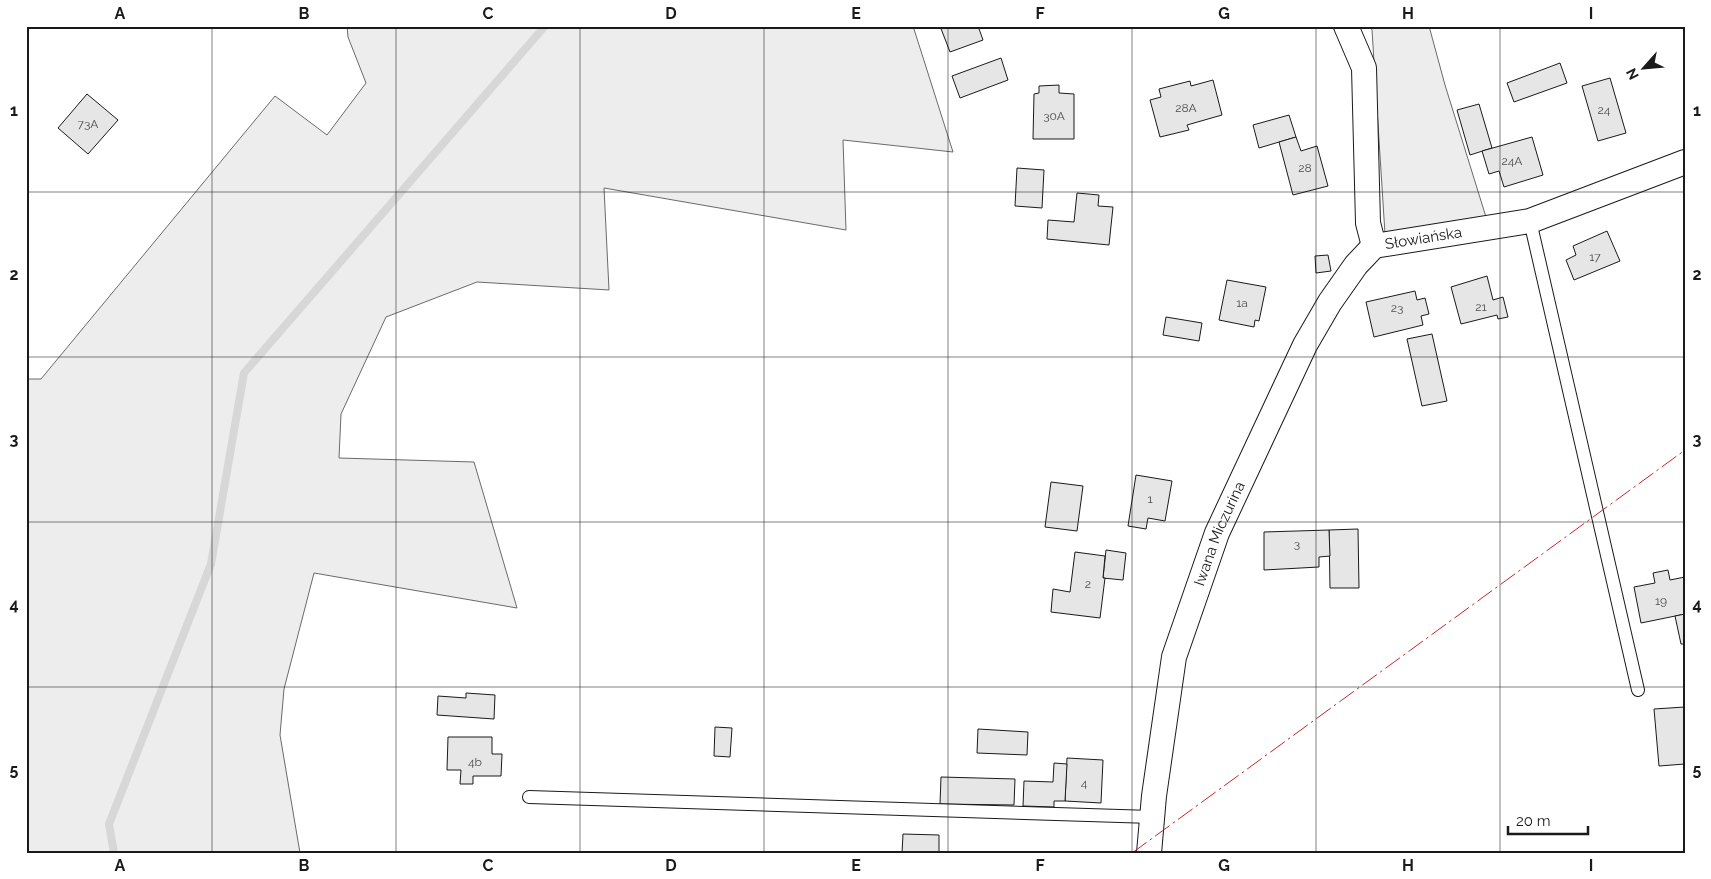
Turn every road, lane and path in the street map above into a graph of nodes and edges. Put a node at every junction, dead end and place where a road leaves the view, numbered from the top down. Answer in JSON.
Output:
{"nodes":[{"id":1,"x":1346,"y":26,"type":"edge"},
{"id":2,"x":1685,"y":162,"type":"edge"},
{"id":3,"x":1530,"y":221,"type":"junction"},
{"id":4,"x":1374,"y":246,"type":"junction"},
{"id":5,"x":1638,"y":690,"type":"dead end"},
{"id":6,"x":530,"y":797,"type":"dead end"},
{"id":7,"x":1152,"y":817,"type":"junction"},
{"id":8,"x":1149,"y":853,"type":"edge"}],
"edges":[{"from":1,"to":4,"type":"street","name":"Słowiańska"},
{"from":2,"to":3,"type":"street","name":"Słowiańska"},
{"from":3,"to":4,"type":"street","name":"Słowiańska"},
{"from":3,"to":5,"type":"lane"},
{"from":4,"to":7,"type":"street","name":"Iwana Miczurina"},
{"from":6,"to":7,"type":"lane"},
{"from":7,"to":8,"type":"street","name":"Iwana Miczurina"}]}
